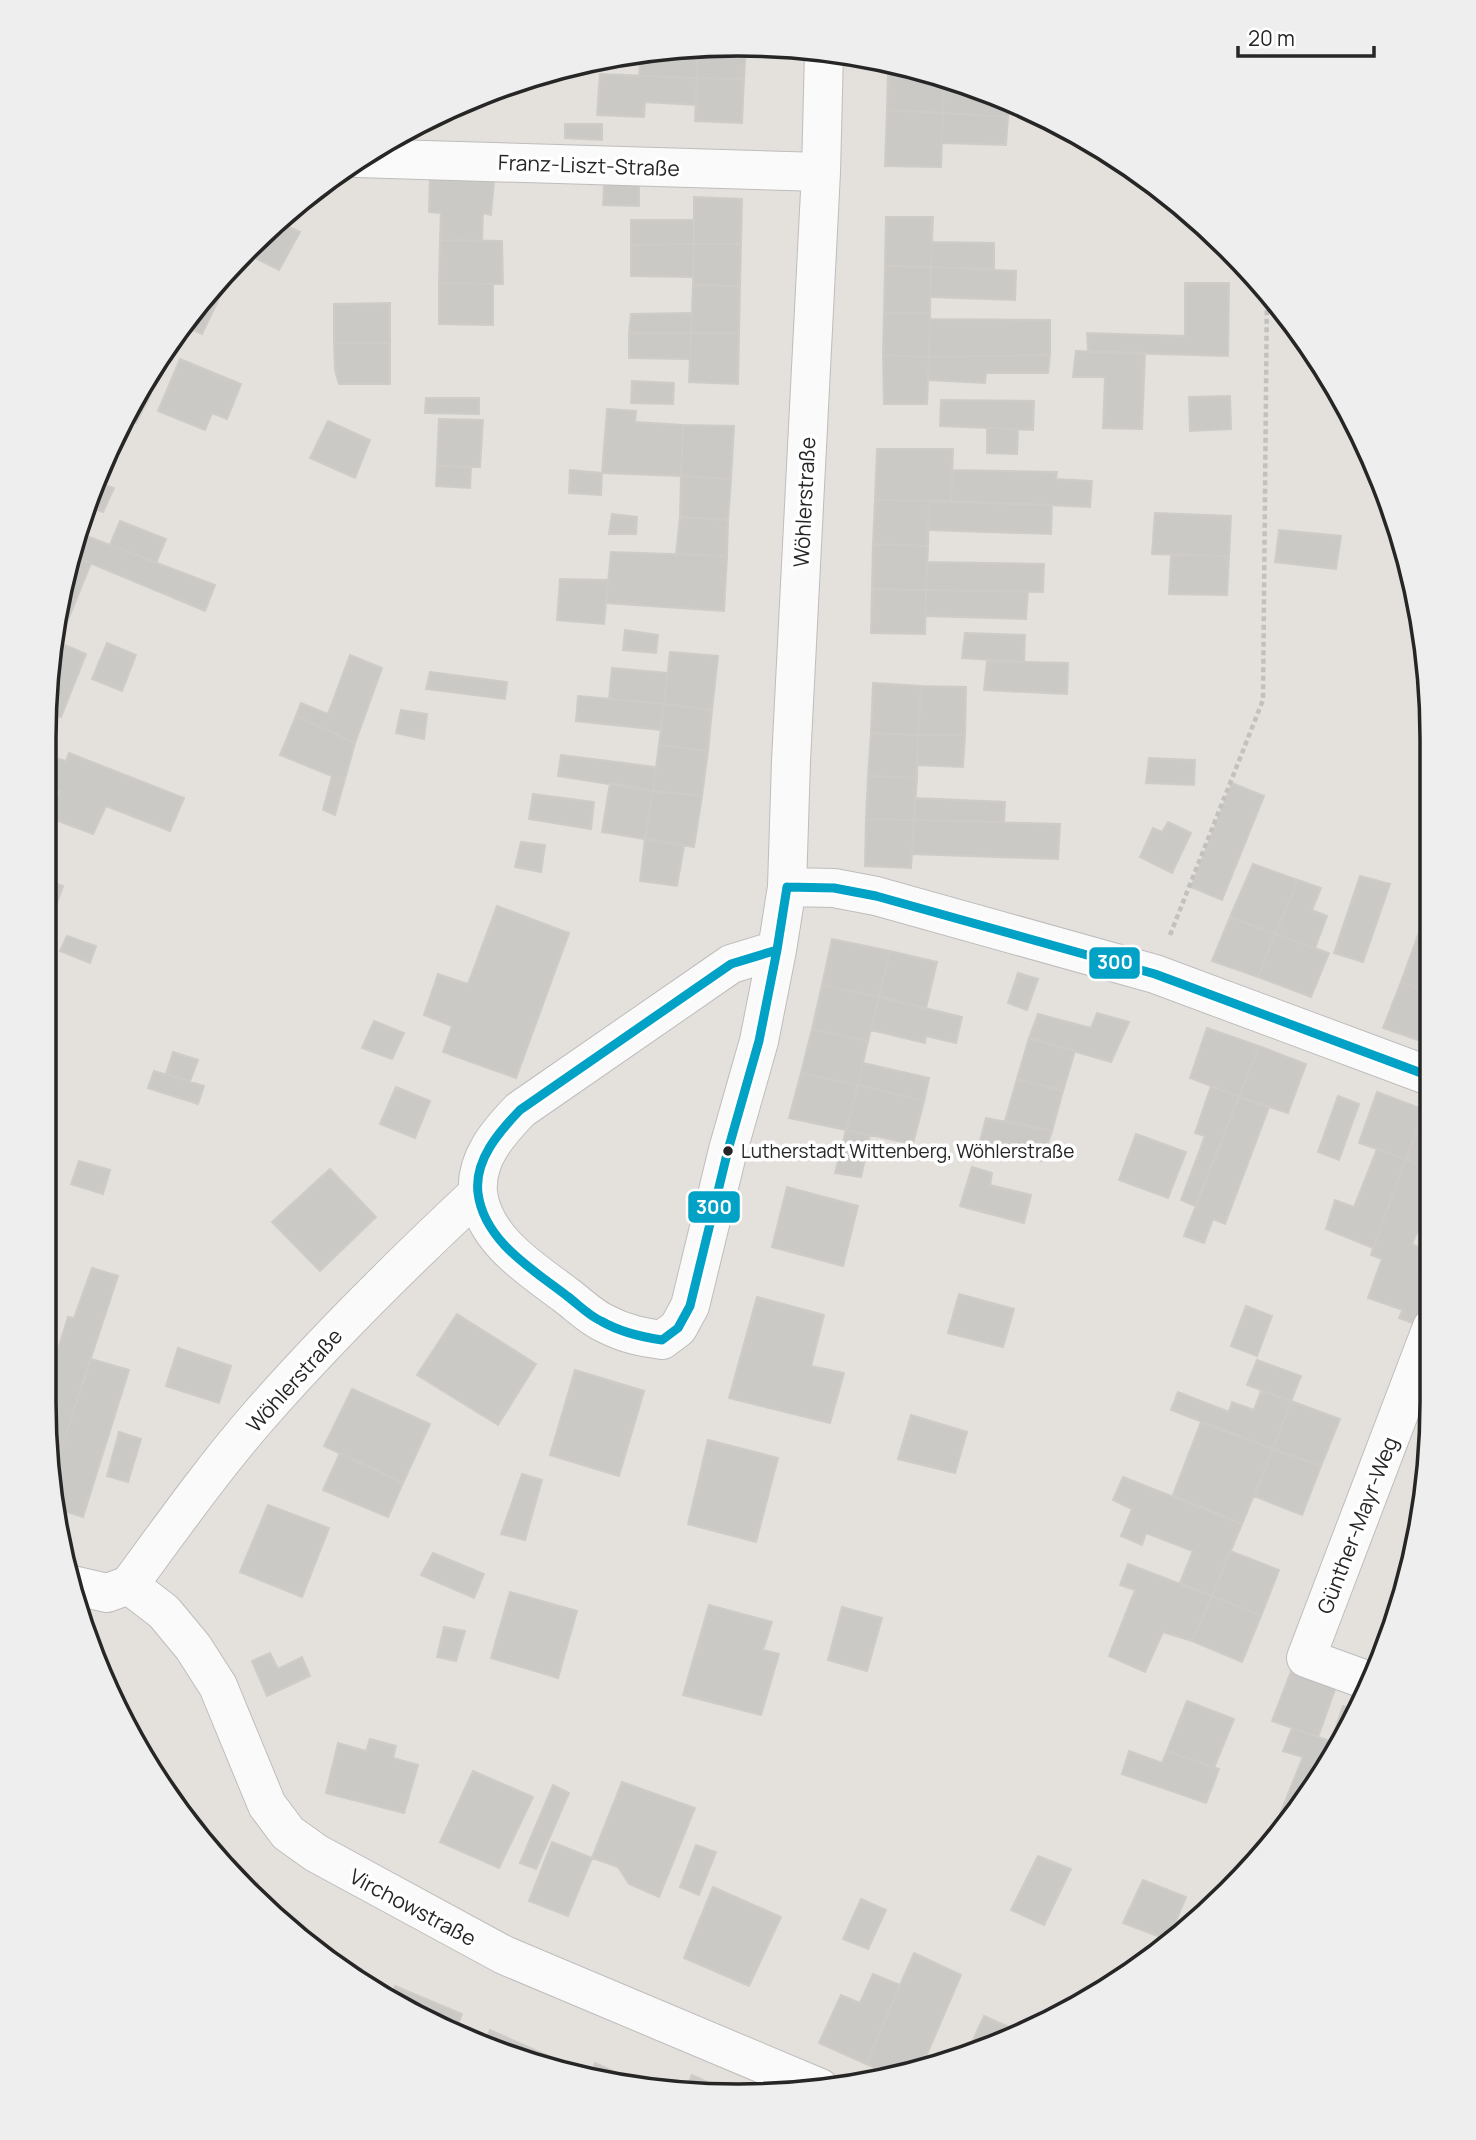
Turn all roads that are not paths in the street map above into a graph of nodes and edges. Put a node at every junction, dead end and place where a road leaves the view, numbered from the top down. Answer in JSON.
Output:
{"nodes":[{"id":1,"x":824,"y":62,"type":"edge"},
{"id":2,"x":379,"y":159,"type":"edge"},
{"id":3,"x":821,"y":172,"type":"junction"},
{"id":4,"x":787,"y":887,"type":"junction"},
{"id":5,"x":777,"y":950,"type":"junction"},
{"id":6,"x":1420,"y":1073,"type":"edge"},
{"id":7,"x":478,"y":1192,"type":"junction"},
{"id":8,"x":1420,"y":1359,"type":"edge"},
{"id":9,"x":129,"y":1585,"type":"junction"},
{"id":10,"x":82,"y":1587,"type":"edge"},
{"id":11,"x":1361,"y":1678,"type":"edge"},
{"id":12,"x":803,"y":2081,"type":"edge"}],
"edges":[{"from":1,"to":3,"type":"street","name":"Wöhlerstraße"},
{"from":2,"to":3,"type":"street","name":"Franz-Liszt-Straße"},
{"from":3,"to":4,"type":"street","name":"Wöhlerstraße"},
{"from":4,"to":5,"type":"street","name":"Wöhlerstraße"},
{"from":4,"to":6,"type":"street"},
{"from":5,"to":7,"type":"street"},
{"from":5,"to":7,"type":"street","name":"Wöhlerstraße"},
{"from":7,"to":9,"type":"street","name":"Wöhlerstraße"},
{"from":8,"to":11,"type":"street","name":"Günther-Mayr-Weg"},
{"from":9,"to":10,"type":"street"},
{"from":9,"to":12,"type":"street","name":"Virchowstraße"}]}
